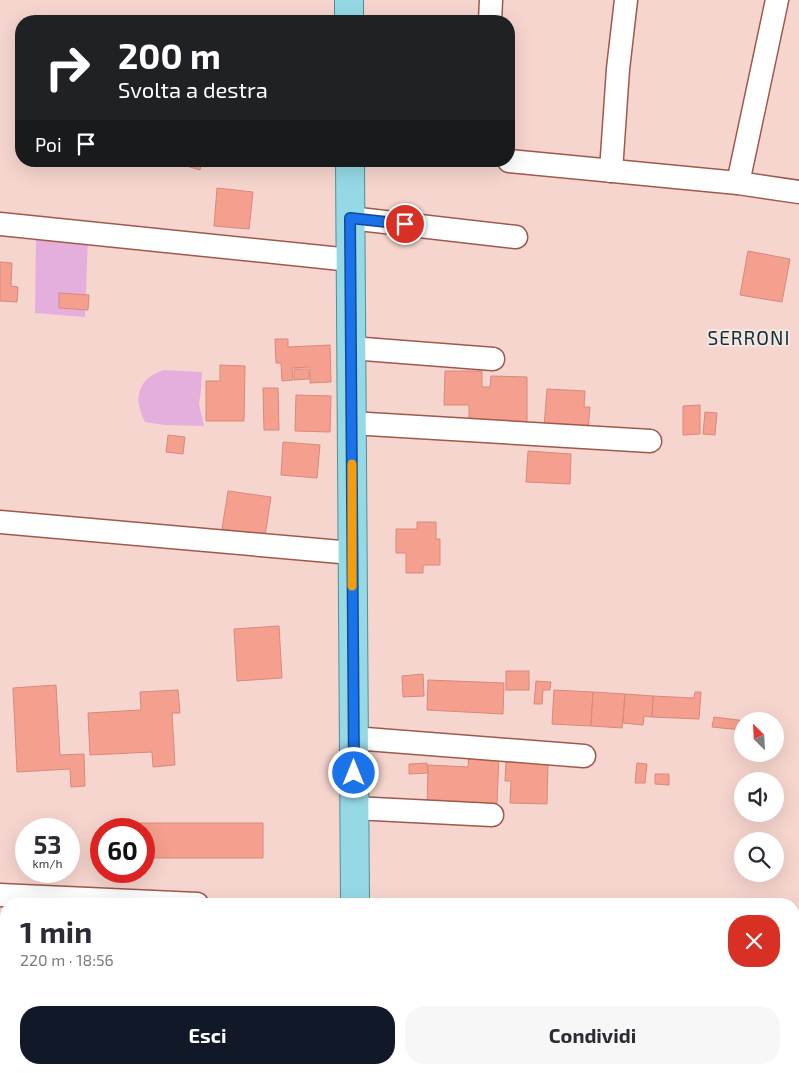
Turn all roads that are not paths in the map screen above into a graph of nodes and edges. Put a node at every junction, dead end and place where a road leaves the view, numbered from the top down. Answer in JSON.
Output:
{"nodes":[{"id":1,"x":349,"y":0,"type":"edge"},
{"id":2,"x":491,"y":0,"type":"edge"},
{"id":3,"x":626,"y":0,"type":"edge"},
{"id":4,"x":778,"y":0,"type":"edge"},
{"id":5,"x":349,"y":15,"type":"edge"},
{"id":6,"x":490,"y":15,"type":"edge"},
{"id":7,"x":515,"y":162,"type":"edge"},
{"id":8,"x":350,"y":167,"type":"edge"},
{"id":9,"x":611,"y":171,"type":"junction"},
{"id":10,"x":738,"y":183,"type":"junction"},
{"id":11,"x":799,"y":192,"type":"edge"},
{"id":12,"x":350,"y":218,"type":"junction"},
{"id":13,"x":0,"y":224,"type":"edge"},
{"id":14,"x":516,"y":237,"type":"dead end"},
{"id":15,"x":350,"y":260,"type":"junction"},
{"id":16,"x":351,"y":348,"type":"junction"},
{"id":17,"x":493,"y":358,"type":"dead end"},
{"id":18,"x":352,"y":423,"type":"junction"},
{"id":19,"x":650,"y":441,"type":"dead end"},
{"id":20,"x":0,"y":522,"type":"edge"},
{"id":21,"x":352,"y":553,"type":"junction"},
{"id":22,"x":353,"y":738,"type":"junction"},
{"id":23,"x":584,"y":756,"type":"dead end"},
{"id":24,"x":354,"y":808,"type":"junction"},
{"id":25,"x":492,"y":815,"type":"dead end"},
{"id":26,"x":0,"y":895,"type":"edge"},
{"id":27,"x":66,"y":898,"type":"edge"},
{"id":28,"x":355,"y":898,"type":"edge"}],
"edges":[{"from":1,"to":5,"type":"main road"},
{"from":2,"to":6,"type":"street"},
{"from":3,"to":9,"type":"street"},
{"from":4,"to":10,"type":"street"},
{"from":7,"to":9,"type":"street"},
{"from":8,"to":12,"type":"main road"},
{"from":9,"to":10,"type":"street"},
{"from":10,"to":11,"type":"street"},
{"from":12,"to":14,"type":"street"},
{"from":12,"to":15,"type":"main road"},
{"from":13,"to":15,"type":"street"},
{"from":15,"to":16,"type":"main road"},
{"from":16,"to":17,"type":"street"},
{"from":16,"to":18,"type":"main road"},
{"from":18,"to":19,"type":"street"},
{"from":18,"to":21,"type":"main road"},
{"from":20,"to":21,"type":"street"},
{"from":21,"to":22,"type":"main road"},
{"from":22,"to":23,"type":"street"},
{"from":22,"to":24,"type":"main road"},
{"from":24,"to":25,"type":"street"},
{"from":24,"to":28,"type":"main road"},
{"from":26,"to":27,"type":"street"}]}
